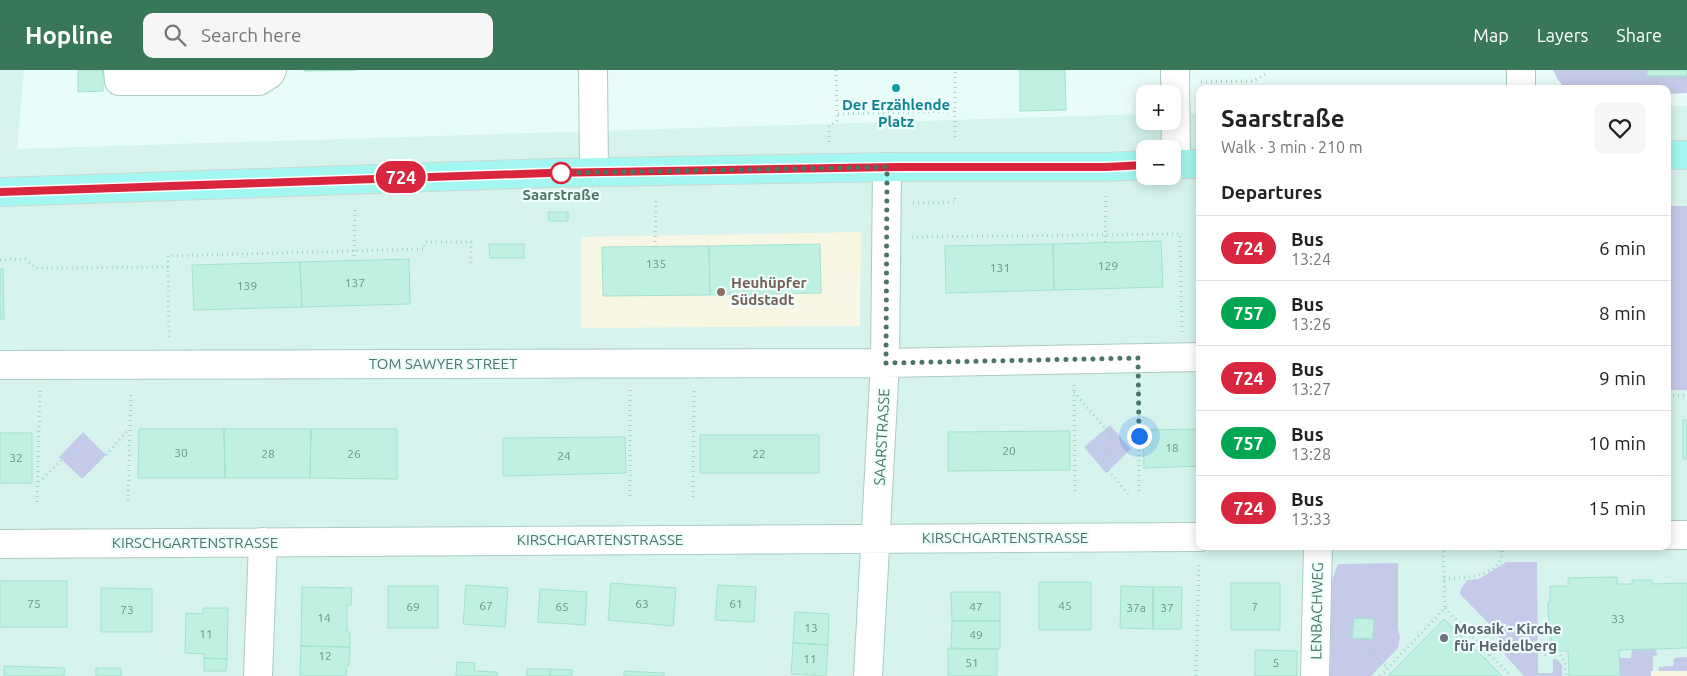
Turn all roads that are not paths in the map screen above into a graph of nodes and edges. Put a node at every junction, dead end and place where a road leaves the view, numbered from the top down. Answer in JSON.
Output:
{"nodes":[{"id":1,"x":118,"y":70,"type":"edge"},
{"id":2,"x":272,"y":70,"type":"edge"},
{"id":3,"x":593,"y":70,"type":"edge"},
{"id":4,"x":1521,"y":70,"type":"edge"},
{"id":5,"x":1175,"y":76,"type":"edge"},
{"id":6,"x":1522,"y":85,"type":"edge"},
{"id":7,"x":1671,"y":155,"type":"edge"},
{"id":8,"x":1687,"y":155,"type":"edge"},
{"id":9,"x":1183,"y":164,"type":"edge"},
{"id":10,"x":1136,"y":165,"type":"edge"},
{"id":11,"x":887,"y":167,"type":"junction"},
{"id":12,"x":594,"y":172,"type":"junction"},
{"id":13,"x":0,"y":192,"type":"edge"},
{"id":14,"x":1191,"y":358,"type":"edge"},
{"id":15,"x":886,"y":363,"type":"junction"},
{"id":16,"x":0,"y":365,"type":"edge"},
{"id":17,"x":1671,"y":535,"type":"edge"},
{"id":18,"x":1687,"y":535,"type":"edge"},
{"id":19,"x":1196,"y":537,"type":"edge"},
{"id":20,"x":876,"y":539,"type":"junction"},
{"id":21,"x":263,"y":542,"type":"junction"},
{"id":22,"x":0,"y":544,"type":"edge"},
{"id":23,"x":1318,"y":550,"type":"edge"},
{"id":24,"x":258,"y":676,"type":"edge"},
{"id":25,"x":868,"y":676,"type":"edge"},
{"id":26,"x":1316,"y":676,"type":"edge"}],
"edges":[{"from":1,"to":2,"type":"street"},
{"from":3,"to":12,"type":"street"},
{"from":4,"to":6,"type":"street"},
{"from":5,"to":9,"type":"street"},
{"from":7,"to":8,"type":"main road"},
{"from":10,"to":11,"type":"main road"},
{"from":11,"to":12,"type":"main road"},
{"from":11,"to":15,"type":"street","name":"SAARSTRASSE"},
{"from":12,"to":13,"type":"main road"},
{"from":14,"to":15,"type":"street","name":"TOM SAWYER STREET"},
{"from":15,"to":16,"type":"street","name":"TOM SAWYER STREET"},
{"from":15,"to":20,"type":"street","name":"SAARSTRASSE"},
{"from":17,"to":18,"type":"street"},
{"from":19,"to":20,"type":"street","name":"KIRSCHGARTENSTRASSE"},
{"from":20,"to":21,"type":"street","name":"KIRSCHGARTENSTRASSE"},
{"from":20,"to":25,"type":"street","name":"SAARSTRASSE"},
{"from":21,"to":22,"type":"street","name":"KIRSCHGARTENSTRASSE"},
{"from":21,"to":24,"type":"street"},
{"from":23,"to":26,"type":"street","name":"LENBACHWEG"}]}
